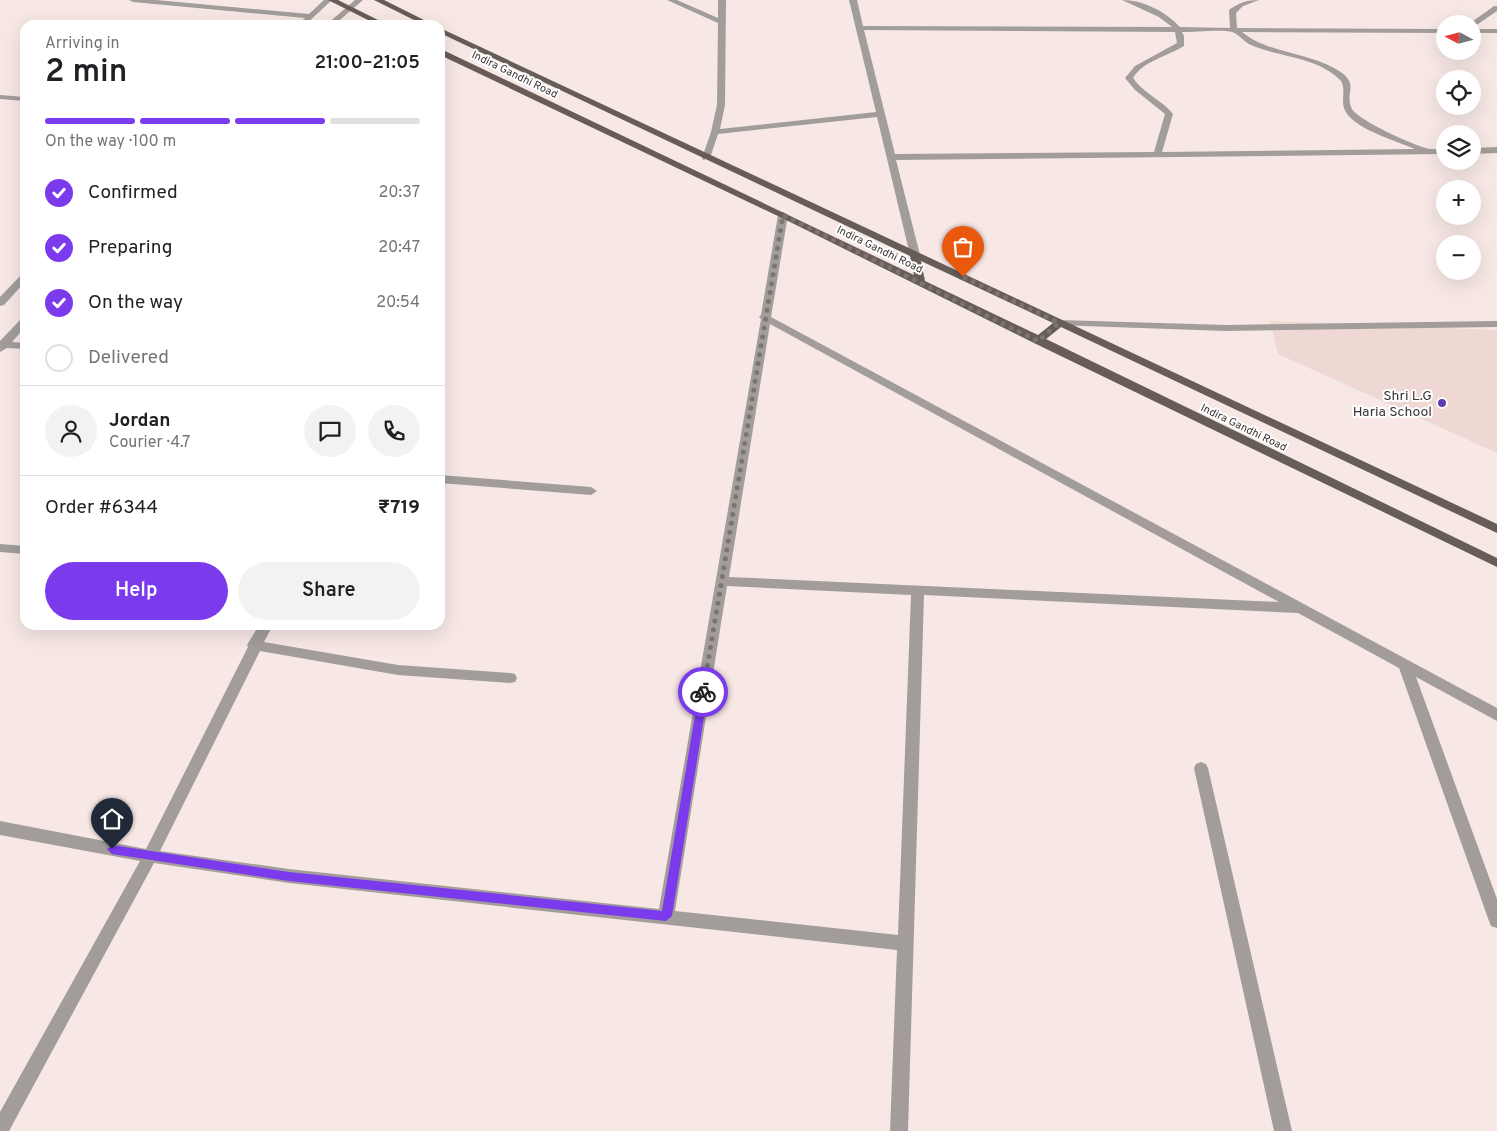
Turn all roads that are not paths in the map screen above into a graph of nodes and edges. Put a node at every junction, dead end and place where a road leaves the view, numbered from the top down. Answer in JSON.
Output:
{"nodes":[{"id":1,"x":133,"y":0,"type":"edge"},
{"id":2,"x":328,"y":0,"type":"edge"},
{"id":3,"x":332,"y":0,"type":"edge"},
{"id":4,"x":359,"y":0,"type":"edge"},
{"id":5,"x":378,"y":0,"type":"edge"},
{"id":6,"x":671,"y":0,"type":"edge"},
{"id":7,"x":722,"y":0,"type":"edge"},
{"id":8,"x":853,"y":0,"type":"edge"},
{"id":9,"x":1126,"y":0,"type":"edge"},
{"id":10,"x":1255,"y":0,"type":"edge"},
{"id":11,"x":349,"y":8,"type":"junction"},
{"id":12,"x":1497,"y":8,"type":"edge"},
{"id":13,"x":311,"y":16,"type":"junction"},
{"id":14,"x":1481,"y":18,"type":"edge"},
{"id":15,"x":307,"y":20,"type":"edge"},
{"id":16,"x":336,"y":20,"type":"edge"},
{"id":17,"x":374,"y":20,"type":"edge"},
{"id":18,"x":420,"y":20,"type":"edge"},
{"id":19,"x":722,"y":22,"type":"junction"},
{"id":20,"x":859,"y":28,"type":"junction"},
{"id":21,"x":1179,"y":30,"type":"junction"},
{"id":22,"x":1234,"y":30,"type":"junction"},
{"id":23,"x":1436,"y":31,"type":"edge"},
{"id":24,"x":1481,"y":31,"type":"edge"},
{"id":25,"x":1497,"y":31,"type":"edge"},
{"id":26,"x":445,"y":32,"type":"edge"},
{"id":27,"x":445,"y":54,"type":"edge"},
{"id":28,"x":0,"y":97,"type":"edge"},
{"id":29,"x":20,"y":99,"type":"edge"},
{"id":30,"x":881,"y":114,"type":"junction"},
{"id":31,"x":715,"y":132,"type":"junction"},
{"id":32,"x":1497,"y":150,"type":"edge"},
{"id":33,"x":1428,"y":151,"type":"junction"},
{"id":34,"x":1436,"y":151,"type":"edge"},
{"id":35,"x":1481,"y":151,"type":"edge"},
{"id":36,"x":1157,"y":154,"type":"junction"},
{"id":37,"x":891,"y":156,"type":"junction"},
{"id":38,"x":706,"y":158,"type":"junction"},
{"id":39,"x":700,"y":176,"type":"junction"},
{"id":40,"x":783,"y":215,"type":"junction"},
{"id":41,"x":915,"y":255,"type":"junction"},
{"id":42,"x":20,"y":281,"type":"edge"},
{"id":43,"x":921,"y":283,"type":"junction"},
{"id":44,"x":0,"y":303,"type":"edge"},
{"id":45,"x":764,"y":317,"type":"junction"},
{"id":46,"x":1059,"y":323,"type":"junction"},
{"id":47,"x":1497,"y":324,"type":"edge"},
{"id":48,"x":20,"y":326,"type":"edge"},
{"id":49,"x":1038,"y":341,"type":"junction"},
{"id":50,"x":1,"y":346,"type":"edge"},
{"id":51,"x":20,"y":346,"type":"edge"},
{"id":52,"x":445,"y":479,"type":"edge"},
{"id":53,"x":591,"y":491,"type":"dead end"},
{"id":54,"x":1497,"y":529,"type":"edge"},
{"id":55,"x":0,"y":548,"type":"edge"},
{"id":56,"x":20,"y":550,"type":"edge"},
{"id":57,"x":1497,"y":564,"type":"edge"},
{"id":58,"x":721,"y":581,"type":"junction"},
{"id":59,"x":918,"y":591,"type":"junction"},
{"id":60,"x":1301,"y":608,"type":"junction"},
{"id":61,"x":263,"y":630,"type":"edge"},
{"id":62,"x":254,"y":645,"type":"junction"},
{"id":63,"x":1404,"y":664,"type":"junction"},
{"id":64,"x":510,"y":678,"type":"dead end"},
{"id":65,"x":1497,"y":714,"type":"edge"},
{"id":66,"x":1201,"y":768,"type":"dead end"},
{"id":67,"x":0,"y":828,"type":"edge"},
{"id":68,"x":149,"y":856,"type":"junction"},
{"id":69,"x":666,"y":916,"type":"junction"},
{"id":70,"x":1497,"y":921,"type":"edge"},
{"id":71,"x":906,"y":942,"type":"junction"},
{"id":72,"x":0,"y":1130,"type":"edge"},
{"id":73,"x":899,"y":1131,"type":"edge"},
{"id":74,"x":1283,"y":1131,"type":"edge"}],
"edges":[{"from":1,"to":13,"type":"street"},
{"from":2,"to":13,"type":"street"},
{"from":3,"to":11,"type":"main road"},
{"from":4,"to":11,"type":"street"},
{"from":5,"to":18,"type":"main road"},
{"from":6,"to":19,"type":"street"},
{"from":7,"to":19,"type":"street"},
{"from":8,"to":20,"type":"street"},
{"from":9,"to":21,"type":"street"},
{"from":10,"to":22,"type":"street"},
{"from":11,"to":16,"type":"street"},
{"from":11,"to":17,"type":"main road"},
{"from":12,"to":14,"type":"street"},
{"from":13,"to":15,"type":"street"},
{"from":19,"to":31,"type":"street"},
{"from":20,"to":21,"type":"street"},
{"from":20,"to":30,"type":"street"},
{"from":21,"to":22,"type":"street"},
{"from":21,"to":36,"type":"street"},
{"from":22,"to":23,"type":"street"},
{"from":22,"to":33,"type":"street"},
{"from":24,"to":25,"type":"street"},
{"from":26,"to":38,"type":"main road","name":"Indira Gandhi Road"},
{"from":27,"to":39,"type":"main road","name":"Indira Gandhi Road"},
{"from":28,"to":29,"type":"street"},
{"from":30,"to":31,"type":"street"},
{"from":30,"to":37,"type":"street"},
{"from":31,"to":38,"type":"street"},
{"from":32,"to":35,"type":"street"},
{"from":33,"to":34,"type":"street"},
{"from":33,"to":36,"type":"street"},
{"from":36,"to":37,"type":"street"},
{"from":37,"to":41,"type":"street"},
{"from":38,"to":39,"type":"main road"},
{"from":38,"to":41,"type":"main road","name":"Indira Gandhi Road"},
{"from":39,"to":40,"type":"main road","name":"Indira Gandhi Road"},
{"from":40,"to":43,"type":"main road","name":"Indira Gandhi Road"},
{"from":40,"to":45,"type":"street"},
{"from":41,"to":43,"type":"main road"},
{"from":41,"to":46,"type":"main road","name":"Indira Gandhi Road"},
{"from":42,"to":44,"type":"street"},
{"from":43,"to":49,"type":"main road","name":"Indira Gandhi Road"},
{"from":45,"to":58,"type":"street"},
{"from":45,"to":60,"type":"street"},
{"from":46,"to":47,"type":"street"},
{"from":46,"to":49,"type":"main road"},
{"from":46,"to":54,"type":"main road","name":"Indira Gandhi Road"},
{"from":48,"to":50,"type":"street"},
{"from":49,"to":57,"type":"main road","name":"Indira Gandhi Road"},
{"from":50,"to":51,"type":"street"},
{"from":52,"to":53,"type":"street"},
{"from":55,"to":56,"type":"street"},
{"from":58,"to":59,"type":"street"},
{"from":58,"to":69,"type":"street"},
{"from":59,"to":60,"type":"street"},
{"from":59,"to":71,"type":"street"},
{"from":60,"to":63,"type":"street"},
{"from":61,"to":62,"type":"street"},
{"from":62,"to":64,"type":"street"},
{"from":62,"to":68,"type":"street"},
{"from":63,"to":65,"type":"street"},
{"from":63,"to":70,"type":"street"},
{"from":66,"to":74,"type":"street"},
{"from":67,"to":68,"type":"street"},
{"from":68,"to":69,"type":"street"},
{"from":68,"to":72,"type":"street"},
{"from":69,"to":71,"type":"street"},
{"from":71,"to":73,"type":"street"}]}
